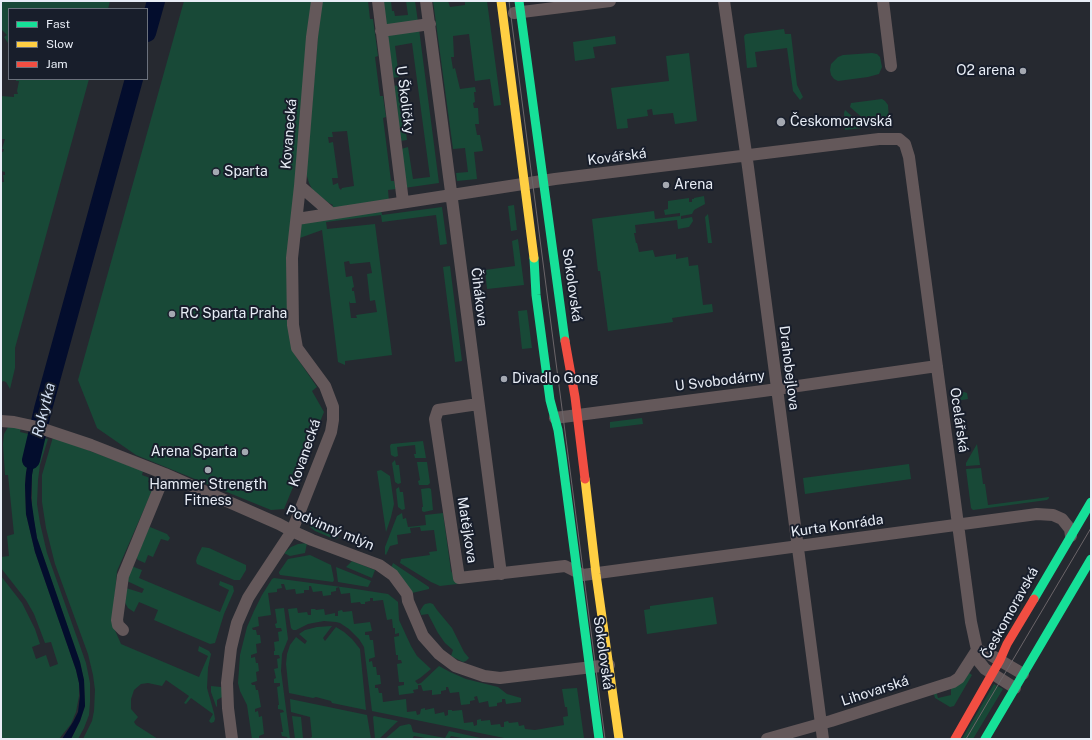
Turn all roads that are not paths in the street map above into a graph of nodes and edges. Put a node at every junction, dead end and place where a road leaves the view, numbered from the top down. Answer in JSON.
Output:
{"nodes":[{"id":1,"x":317,"y":1,"type":"edge"},
{"id":2,"x":378,"y":1,"type":"edge"},
{"id":3,"x":426,"y":1,"type":"edge"},
{"id":4,"x":501,"y":1,"type":"edge"},
{"id":5,"x":610,"y":1,"type":"edge"},
{"id":6,"x":724,"y":1,"type":"edge"},
{"id":7,"x":883,"y":1,"type":"edge"},
{"id":8,"x":520,"y":6,"type":"edge"},
{"id":9,"x":502,"y":15,"type":"junction"},
{"id":10,"x":430,"y":24,"type":"junction"},
{"id":11,"x":381,"y":31,"type":"junction"},
{"id":12,"x":892,"y":66,"type":"dead end"},
{"id":13,"x":905,"y":144,"type":"joint"},
{"id":14,"x":746,"y":156,"type":"junction"},
{"id":15,"x":543,"y":181,"type":"junction"},
{"id":16,"x":524,"y":184,"type":"junction"},
{"id":17,"x":300,"y":186,"type":"junction"},
{"id":18,"x":451,"y":195,"type":"junction"},
{"id":19,"x":403,"y":202,"type":"junction"},
{"id":20,"x":331,"y":213,"type":"junction"},
{"id":21,"x":297,"y":219,"type":"junction"},
{"id":22,"x":937,"y":366,"type":"junction"},
{"id":23,"x":776,"y":389,"type":"junction"},
{"id":24,"x":478,"y":404,"type":"junction"},
{"id":25,"x":577,"y":415,"type":"junction"},
{"id":26,"x":555,"y":418,"type":"junction"},
{"id":27,"x":1,"y":421,"type":"edge"},
{"id":28,"x":165,"y":474,"type":"junction"},
{"id":29,"x":1091,"y":502,"type":"edge"},
{"id":30,"x":959,"y":524,"type":"junction"},
{"id":31,"x":292,"y":531,"type":"junction"},
{"id":32,"x":1071,"y":536,"type":"junction"},
{"id":33,"x":798,"y":547,"type":"junction"},
{"id":34,"x":1091,"y":559,"type":"edge"},
{"id":35,"x":576,"y":572,"type":"junction"},
{"id":36,"x":501,"y":574,"type":"junction"},
{"id":37,"x":596,"y":574,"type":"junction"},
{"id":38,"x":123,"y":630,"type":"dead end"},
{"id":39,"x":977,"y":650,"type":"junction"},
{"id":40,"x":1000,"y":660,"type":"junction"},
{"id":41,"x":609,"y":664,"type":"junction"},
{"id":42,"x":589,"y":667,"type":"junction"},
{"id":43,"x":993,"y":674,"type":"junction"},
{"id":44,"x":1023,"y":674,"type":"junction"},
{"id":45,"x":1015,"y":688,"type":"junction"},
{"id":46,"x":820,"y":724,"type":"junction"},
{"id":47,"x":232,"y":739,"type":"edge"},
{"id":48,"x":599,"y":739,"type":"edge"},
{"id":49,"x":619,"y":739,"type":"edge"},
{"id":50,"x":767,"y":739,"type":"edge"},
{"id":51,"x":822,"y":739,"type":"edge"},
{"id":52,"x":955,"y":739,"type":"edge"},
{"id":53,"x":985,"y":739,"type":"edge"}],
"edges":[{"from":1,"to":17,"type":"street","name":"Kovanecká"},
{"from":2,"to":11,"type":"street","name":"U Školičky"},
{"from":3,"to":10,"type":"street","name":"Čihákova"},
{"from":4,"to":9,"type":"main road","name":"Sokolovská"},
{"from":5,"to":8,"type":"street"},
{"from":6,"to":14,"type":"street","name":"Drahobejlova"},
{"from":7,"to":12,"type":"street"},
{"from":8,"to":9,"type":"street"},
{"from":8,"to":15,"type":"main road","name":"Sokolovská"},
{"from":9,"to":16,"type":"main road","name":"Sokolovská"},
{"from":10,"to":11,"type":"street"},
{"from":10,"to":18,"type":"street","name":"Čihákova"},
{"from":11,"to":19,"type":"street","name":"U Školičky"},
{"from":13,"to":14,"type":"street","name":"Kovářská"},
{"from":13,"to":22,"type":"street","name":"Ocelářská"},
{"from":14,"to":15,"type":"street","name":"Kovářská"},
{"from":14,"to":23,"type":"street","name":"Drahobejlova"},
{"from":15,"to":16,"type":"street","name":"Kovářská"},
{"from":15,"to":25,"type":"main road","name":"Sokolovská"},
{"from":16,"to":18,"type":"street","name":"Kovářská"},
{"from":16,"to":26,"type":"main road","name":"Sokolovská"},
{"from":17,"to":20,"type":"street"},
{"from":17,"to":21,"type":"street","name":"Kovanecká"},
{"from":18,"to":19,"type":"street","name":"Kovářská"},
{"from":18,"to":24,"type":"street","name":"Čihákova"},
{"from":19,"to":20,"type":"street","name":"Kovářská"},
{"from":20,"to":21,"type":"street","name":"Kovářská"},
{"from":21,"to":31,"type":"street","name":"Kovanecká"},
{"from":22,"to":23,"type":"street","name":"U Svobodárny"},
{"from":22,"to":30,"type":"street","name":"Ocelářská"},
{"from":23,"to":25,"type":"street","name":"U Svobodárny"},
{"from":23,"to":33,"type":"street","name":"Drahobejlova"},
{"from":24,"to":36,"type":"street","name":"Čihákova"},
{"from":24,"to":36,"type":"street","name":"Matějkova"},
{"from":25,"to":26,"type":"street","name":"U Svobodárny"},
{"from":25,"to":37,"type":"main road","name":"Sokolovská"},
{"from":26,"to":35,"type":"main road","name":"Sokolovská"},
{"from":27,"to":28,"type":"street","name":"Podvinný mlýn"},
{"from":28,"to":31,"type":"street","name":"Podvinný mlýn"},
{"from":28,"to":38,"type":"street"},
{"from":29,"to":32,"type":"main road","name":"Českomoravská"},
{"from":30,"to":32,"type":"street","name":"Kurta Konráda"},
{"from":30,"to":33,"type":"street","name":"Kurta Konráda"},
{"from":30,"to":39,"type":"street","name":"Ocelářská"},
{"from":31,"to":42,"type":"street","name":"Podvinný mlýn"},
{"from":31,"to":47,"type":"street","name":"Kovanecká"},
{"from":32,"to":40,"type":"main road","name":"Českomoravská"},
{"from":33,"to":37,"type":"street","name":"Kurta Konráda"},
{"from":33,"to":46,"type":"street","name":"Drahobejlova"},
{"from":34,"to":44,"type":"main road"},
{"from":35,"to":36,"type":"street","name":"Matějkova"},
{"from":35,"to":37,"type":"street"},
{"from":35,"to":42,"type":"main road","name":"Sokolovská"},
{"from":37,"to":41,"type":"main road","name":"Sokolovská"},
{"from":39,"to":40,"type":"street"},
{"from":39,"to":43,"type":"street","name":"Ocelářská"},
{"from":39,"to":46,"type":"street","name":"Lihovarská"},
{"from":40,"to":43,"type":"main road","name":"Českomoravská"},
{"from":40,"to":44,"type":"street"},
{"from":41,"to":42,"type":"street","name":"Podvinný mlýn"},
{"from":41,"to":49,"type":"main road","name":"Sokolovská"},
{"from":42,"to":48,"type":"main road","name":"Sokolovská"},
{"from":43,"to":45,"type":"street","name":"Ocelářská"},
{"from":43,"to":52,"type":"main road","name":"Českomoravská"},
{"from":44,"to":45,"type":"main road"},
{"from":45,"to":53,"type":"main road"},
{"from":46,"to":50,"type":"street","name":"Lihovarská"},
{"from":46,"to":51,"type":"street","name":"Drahobejlova"}]}
